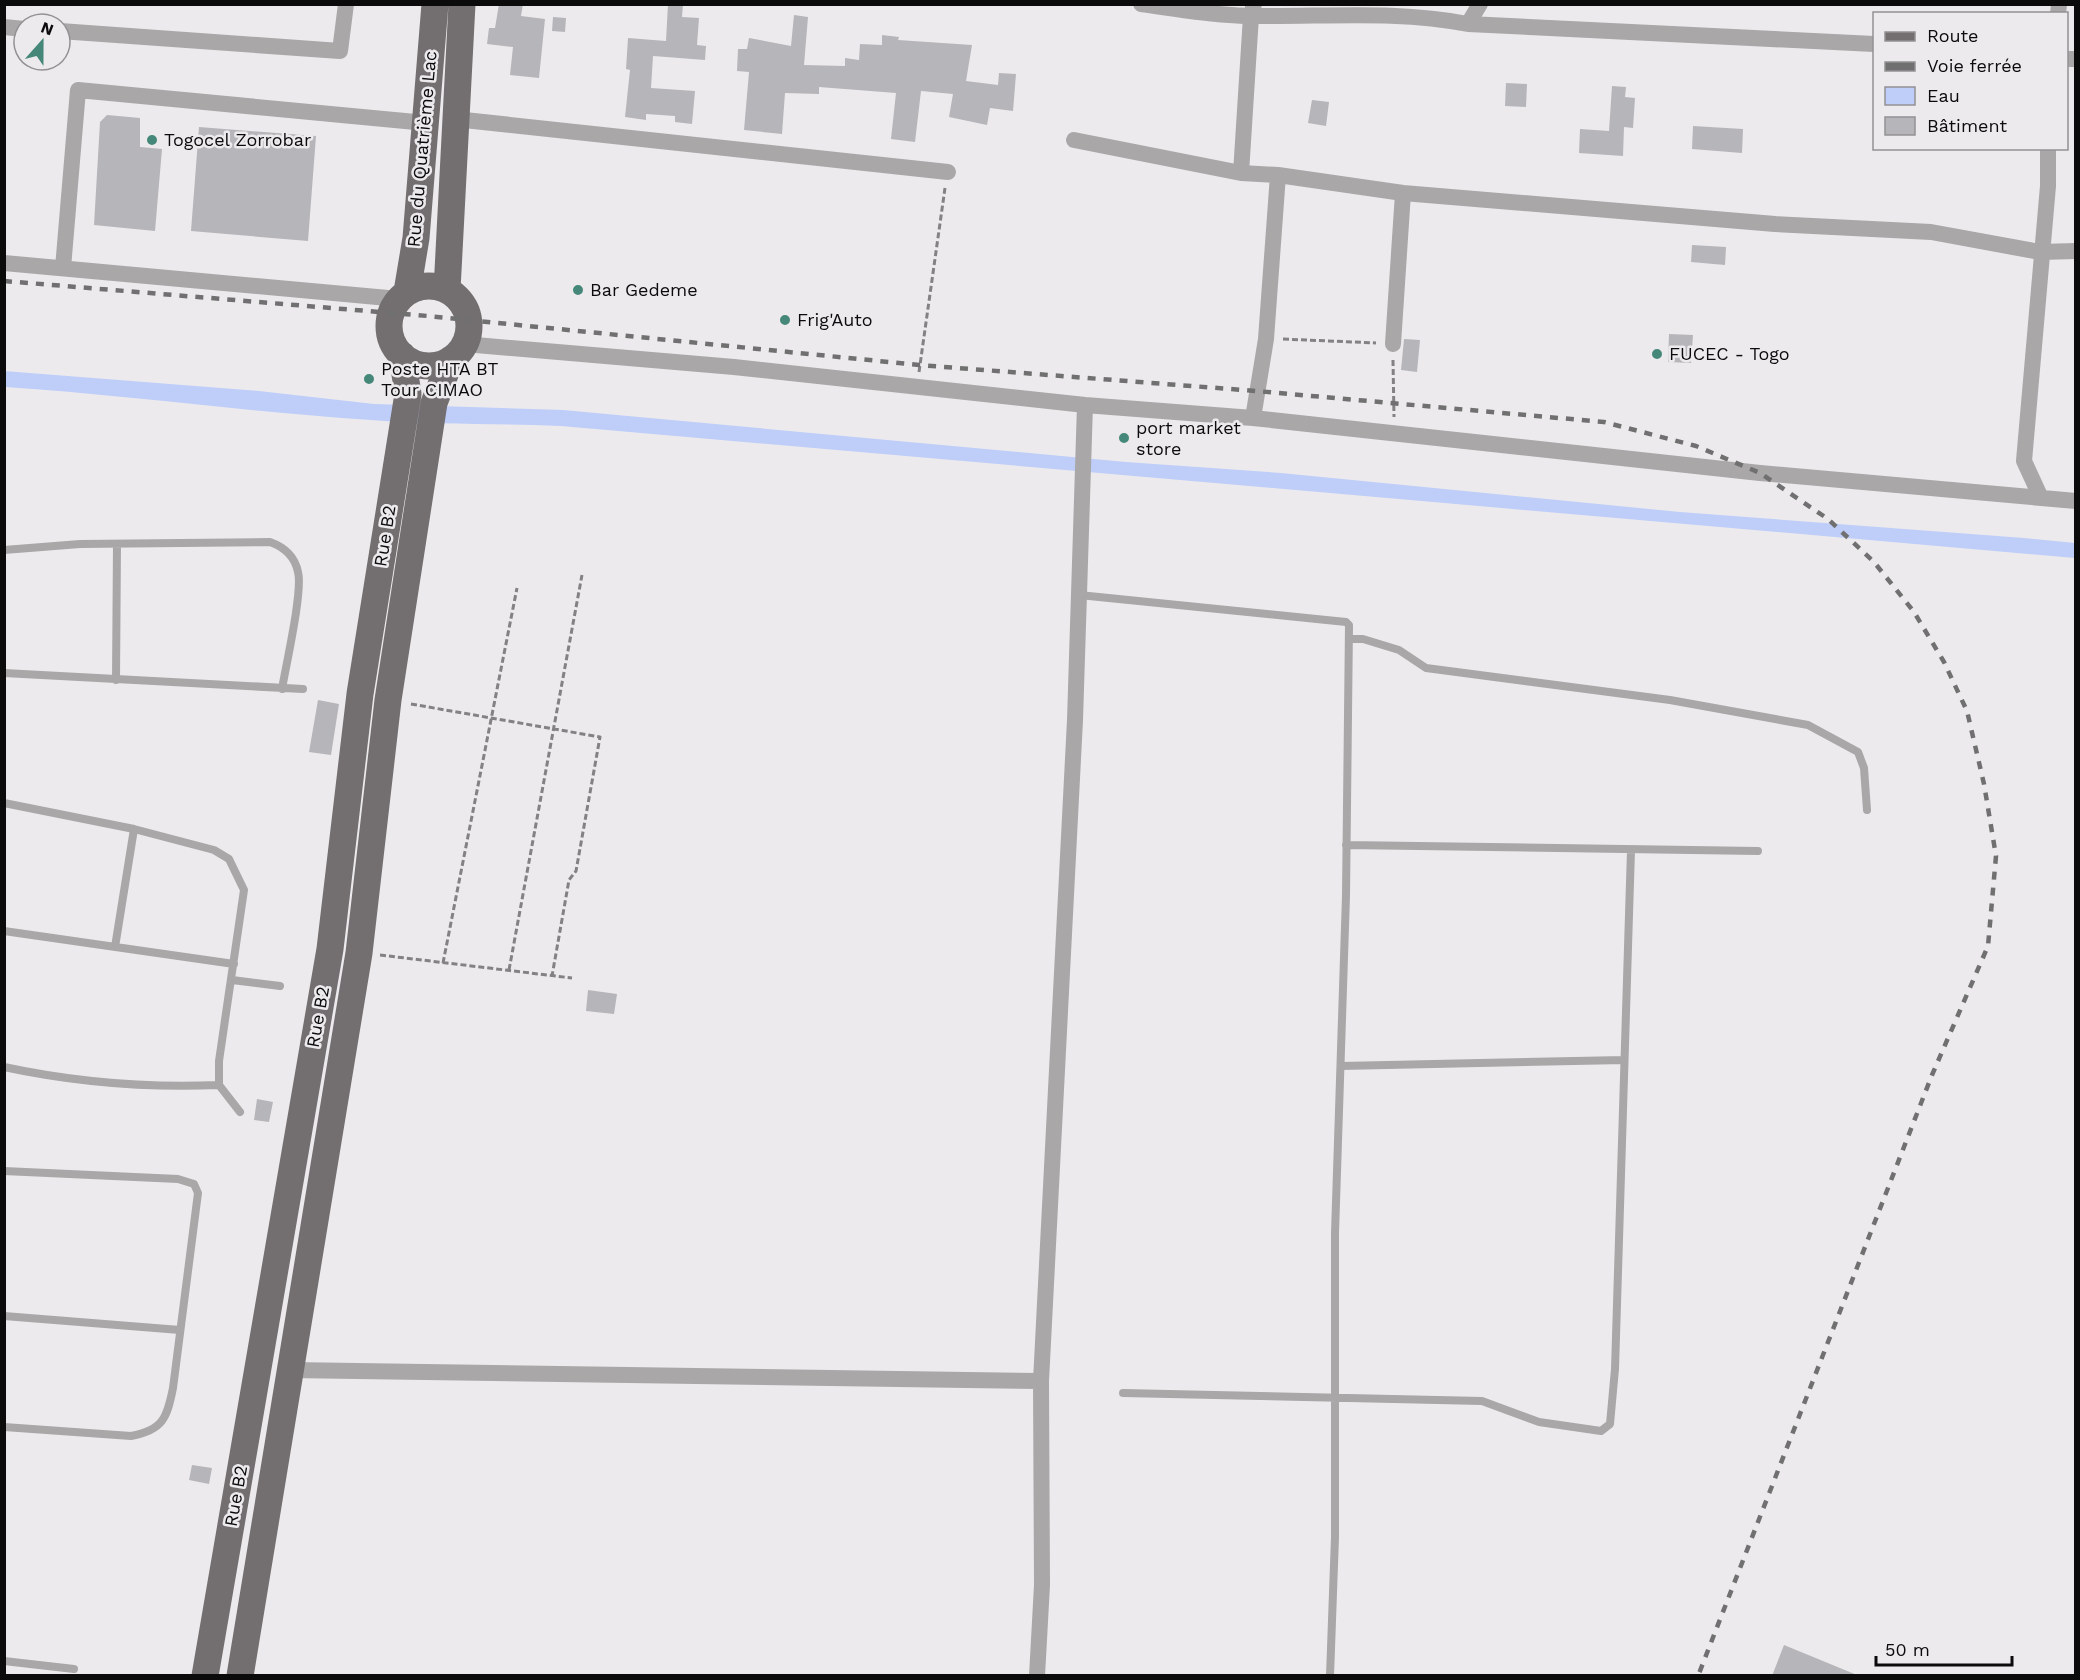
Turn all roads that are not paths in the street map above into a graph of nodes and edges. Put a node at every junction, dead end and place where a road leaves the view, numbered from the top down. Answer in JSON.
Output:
{"nodes":[{"id":1,"x":346,"y":4,"type":"edge"},
{"id":2,"x":435,"y":4,"type":"edge"},
{"id":3,"x":462,"y":4,"type":"edge"},
{"id":4,"x":1140,"y":4,"type":"edge"},
{"id":5,"x":1480,"y":4,"type":"edge"},
{"id":6,"x":1253,"y":10,"type":"edge"},
{"id":7,"x":1468,"y":24,"type":"junction"},
{"id":8,"x":72,"y":32,"type":"edge"},
{"id":9,"x":1873,"y":44,"type":"edge"},
{"id":10,"x":455,"y":119,"type":"junction"},
{"id":11,"x":426,"y":123,"type":"junction"},
{"id":12,"x":1074,"y":140,"type":"dead end"},
{"id":13,"x":2048,"y":150,"type":"edge"},
{"id":14,"x":948,"y":172,"type":"road end"},
{"id":15,"x":1241,"y":173,"type":"junction"},
{"id":16,"x":1278,"y":175,"type":"junction"},
{"id":17,"x":1403,"y":193,"type":"junction"},
{"id":18,"x":2076,"y":251,"type":"edge"},
{"id":19,"x":2040,"y":252,"type":"junction"},
{"id":20,"x":4,"y":263,"type":"edge"},
{"id":21,"x":63,"y":268,"type":"junction"},
{"id":22,"x":447,"y":290,"type":"junction"},
{"id":23,"x":403,"y":296,"type":"junction"},
{"id":24,"x":1393,"y":344,"type":"road end"},
{"id":25,"x":458,"y":352,"type":"junction"},
{"id":26,"x":402,"y":355,"type":"junction"},
{"id":27,"x":1085,"y":405,"type":"junction"},
{"id":28,"x":1253,"y":418,"type":"junction"},
{"id":29,"x":2041,"y":498,"type":"junction"},
{"id":30,"x":2076,"y":501,"type":"edge"},
{"id":31,"x":117,"y":544,"type":"junction"},
{"id":32,"x":4,"y":550,"type":"edge"},
{"id":33,"x":1079,"y":595,"type":"junction"},
{"id":34,"x":1348,"y":639,"type":"junction"},
{"id":35,"x":4,"y":673,"type":"edge"},
{"id":36,"x":116,"y":680,"type":"junction"},
{"id":37,"x":282,"y":689,"type":"junction"},
{"id":38,"x":303,"y":689,"type":"dead end"},
{"id":39,"x":4,"y":803,"type":"edge"},
{"id":40,"x":1867,"y":810,"type":"dead end"},
{"id":41,"x":134,"y":829,"type":"junction"},
{"id":42,"x":1346,"y":845,"type":"junction"},
{"id":43,"x":1631,"y":850,"type":"junction"},
{"id":44,"x":1758,"y":851,"type":"dead end"},
{"id":45,"x":4,"y":931,"type":"edge"},
{"id":46,"x":115,"y":947,"type":"junction"},
{"id":47,"x":234,"y":964,"type":"junction"},
{"id":48,"x":232,"y":980,"type":"junction"},
{"id":49,"x":280,"y":986,"type":"dead end"},
{"id":50,"x":1624,"y":1060,"type":"junction"},
{"id":51,"x":1341,"y":1066,"type":"junction"},
{"id":52,"x":4,"y":1067,"type":"edge"},
{"id":53,"x":219,"y":1084,"type":"junction"},
{"id":54,"x":240,"y":1112,"type":"dead end"},
{"id":55,"x":4,"y":1171,"type":"edge"},
{"id":56,"x":4,"y":1316,"type":"edge"},
{"id":57,"x":180,"y":1330,"type":"junction"},
{"id":58,"x":289,"y":1370,"type":"junction"},
{"id":59,"x":1041,"y":1381,"type":"junction"},
{"id":60,"x":1123,"y":1392,"type":"dead end"},
{"id":61,"x":1335,"y":1398,"type":"junction"},
{"id":62,"x":4,"y":1426,"type":"edge"},
{"id":63,"x":4,"y":1661,"type":"edge"},
{"id":64,"x":74,"y":1669,"type":"dead end"},
{"id":65,"x":205,"y":1676,"type":"edge"},
{"id":66,"x":240,"y":1676,"type":"edge"},
{"id":67,"x":1037,"y":1676,"type":"edge"},
{"id":68,"x":1330,"y":1676,"type":"edge"}],
"edges":[{"from":1,"to":8,"type":"street"},
{"from":2,"to":11,"type":"main road","name":"Rue du Quatrième Lac"},
{"from":3,"to":10,"type":"main road","name":"Rue du Quatrième Lac"},
{"from":4,"to":6,"type":"street"},
{"from":5,"to":7,"type":"street"},
{"from":6,"to":7,"type":"street"},
{"from":6,"to":15,"type":"street"},
{"from":7,"to":9,"type":"street"},
{"from":10,"to":14,"type":"street"},
{"from":10,"to":22,"type":"main road","name":"Rue du Quatrième Lac"},
{"from":11,"to":21,"type":"street"},
{"from":11,"to":23,"type":"main road","name":"Rue du Quatrième Lac"},
{"from":12,"to":15,"type":"street"},
{"from":13,"to":19,"type":"street"},
{"from":15,"to":16,"type":"street"},
{"from":16,"to":17,"type":"street"},
{"from":16,"to":28,"type":"street"},
{"from":17,"to":19,"type":"street"},
{"from":17,"to":24,"type":"street"},
{"from":18,"to":19,"type":"street"},
{"from":19,"to":29,"type":"street"},
{"from":20,"to":21,"type":"street"},
{"from":21,"to":23,"type":"street"},
{"from":22,"to":23,"type":"main road"},
{"from":22,"to":25,"type":"main road"},
{"from":23,"to":26,"type":"main road"},
{"from":25,"to":26,"type":"main road"},
{"from":25,"to":27,"type":"street"},
{"from":25,"to":58,"type":"main road","name":"Rue B2"},
{"from":26,"to":65,"type":"main road","name":"Rue B2"},
{"from":27,"to":28,"type":"street"},
{"from":27,"to":33,"type":"street"},
{"from":28,"to":29,"type":"street"},
{"from":29,"to":30,"type":"street"},
{"from":31,"to":32,"type":"lane"},
{"from":31,"to":36,"type":"lane"},
{"from":31,"to":37,"type":"lane"},
{"from":33,"to":34,"type":"lane"},
{"from":33,"to":59,"type":"street"},
{"from":34,"to":40,"type":"lane"},
{"from":34,"to":42,"type":"lane"},
{"from":35,"to":36,"type":"lane"},
{"from":36,"to":37,"type":"lane"},
{"from":37,"to":38,"type":"lane"},
{"from":39,"to":41,"type":"lane"},
{"from":41,"to":46,"type":"lane"},
{"from":41,"to":47,"type":"lane"},
{"from":42,"to":43,"type":"lane"},
{"from":42,"to":51,"type":"lane"},
{"from":43,"to":44,"type":"lane"},
{"from":43,"to":50,"type":"lane"},
{"from":45,"to":46,"type":"lane"},
{"from":46,"to":47,"type":"lane"},
{"from":47,"to":48,"type":"lane"},
{"from":48,"to":49,"type":"lane"},
{"from":48,"to":53,"type":"lane"},
{"from":50,"to":51,"type":"lane"},
{"from":50,"to":61,"type":"lane"},
{"from":51,"to":61,"type":"lane"},
{"from":52,"to":53,"type":"lane"},
{"from":53,"to":54,"type":"lane"},
{"from":55,"to":57,"type":"lane"},
{"from":56,"to":57,"type":"lane"},
{"from":57,"to":62,"type":"lane"},
{"from":58,"to":59,"type":"street"},
{"from":58,"to":66,"type":"main road","name":"Rue B2"},
{"from":59,"to":67,"type":"street"},
{"from":60,"to":61,"type":"lane"},
{"from":61,"to":68,"type":"lane"},
{"from":63,"to":64,"type":"lane"}]}
